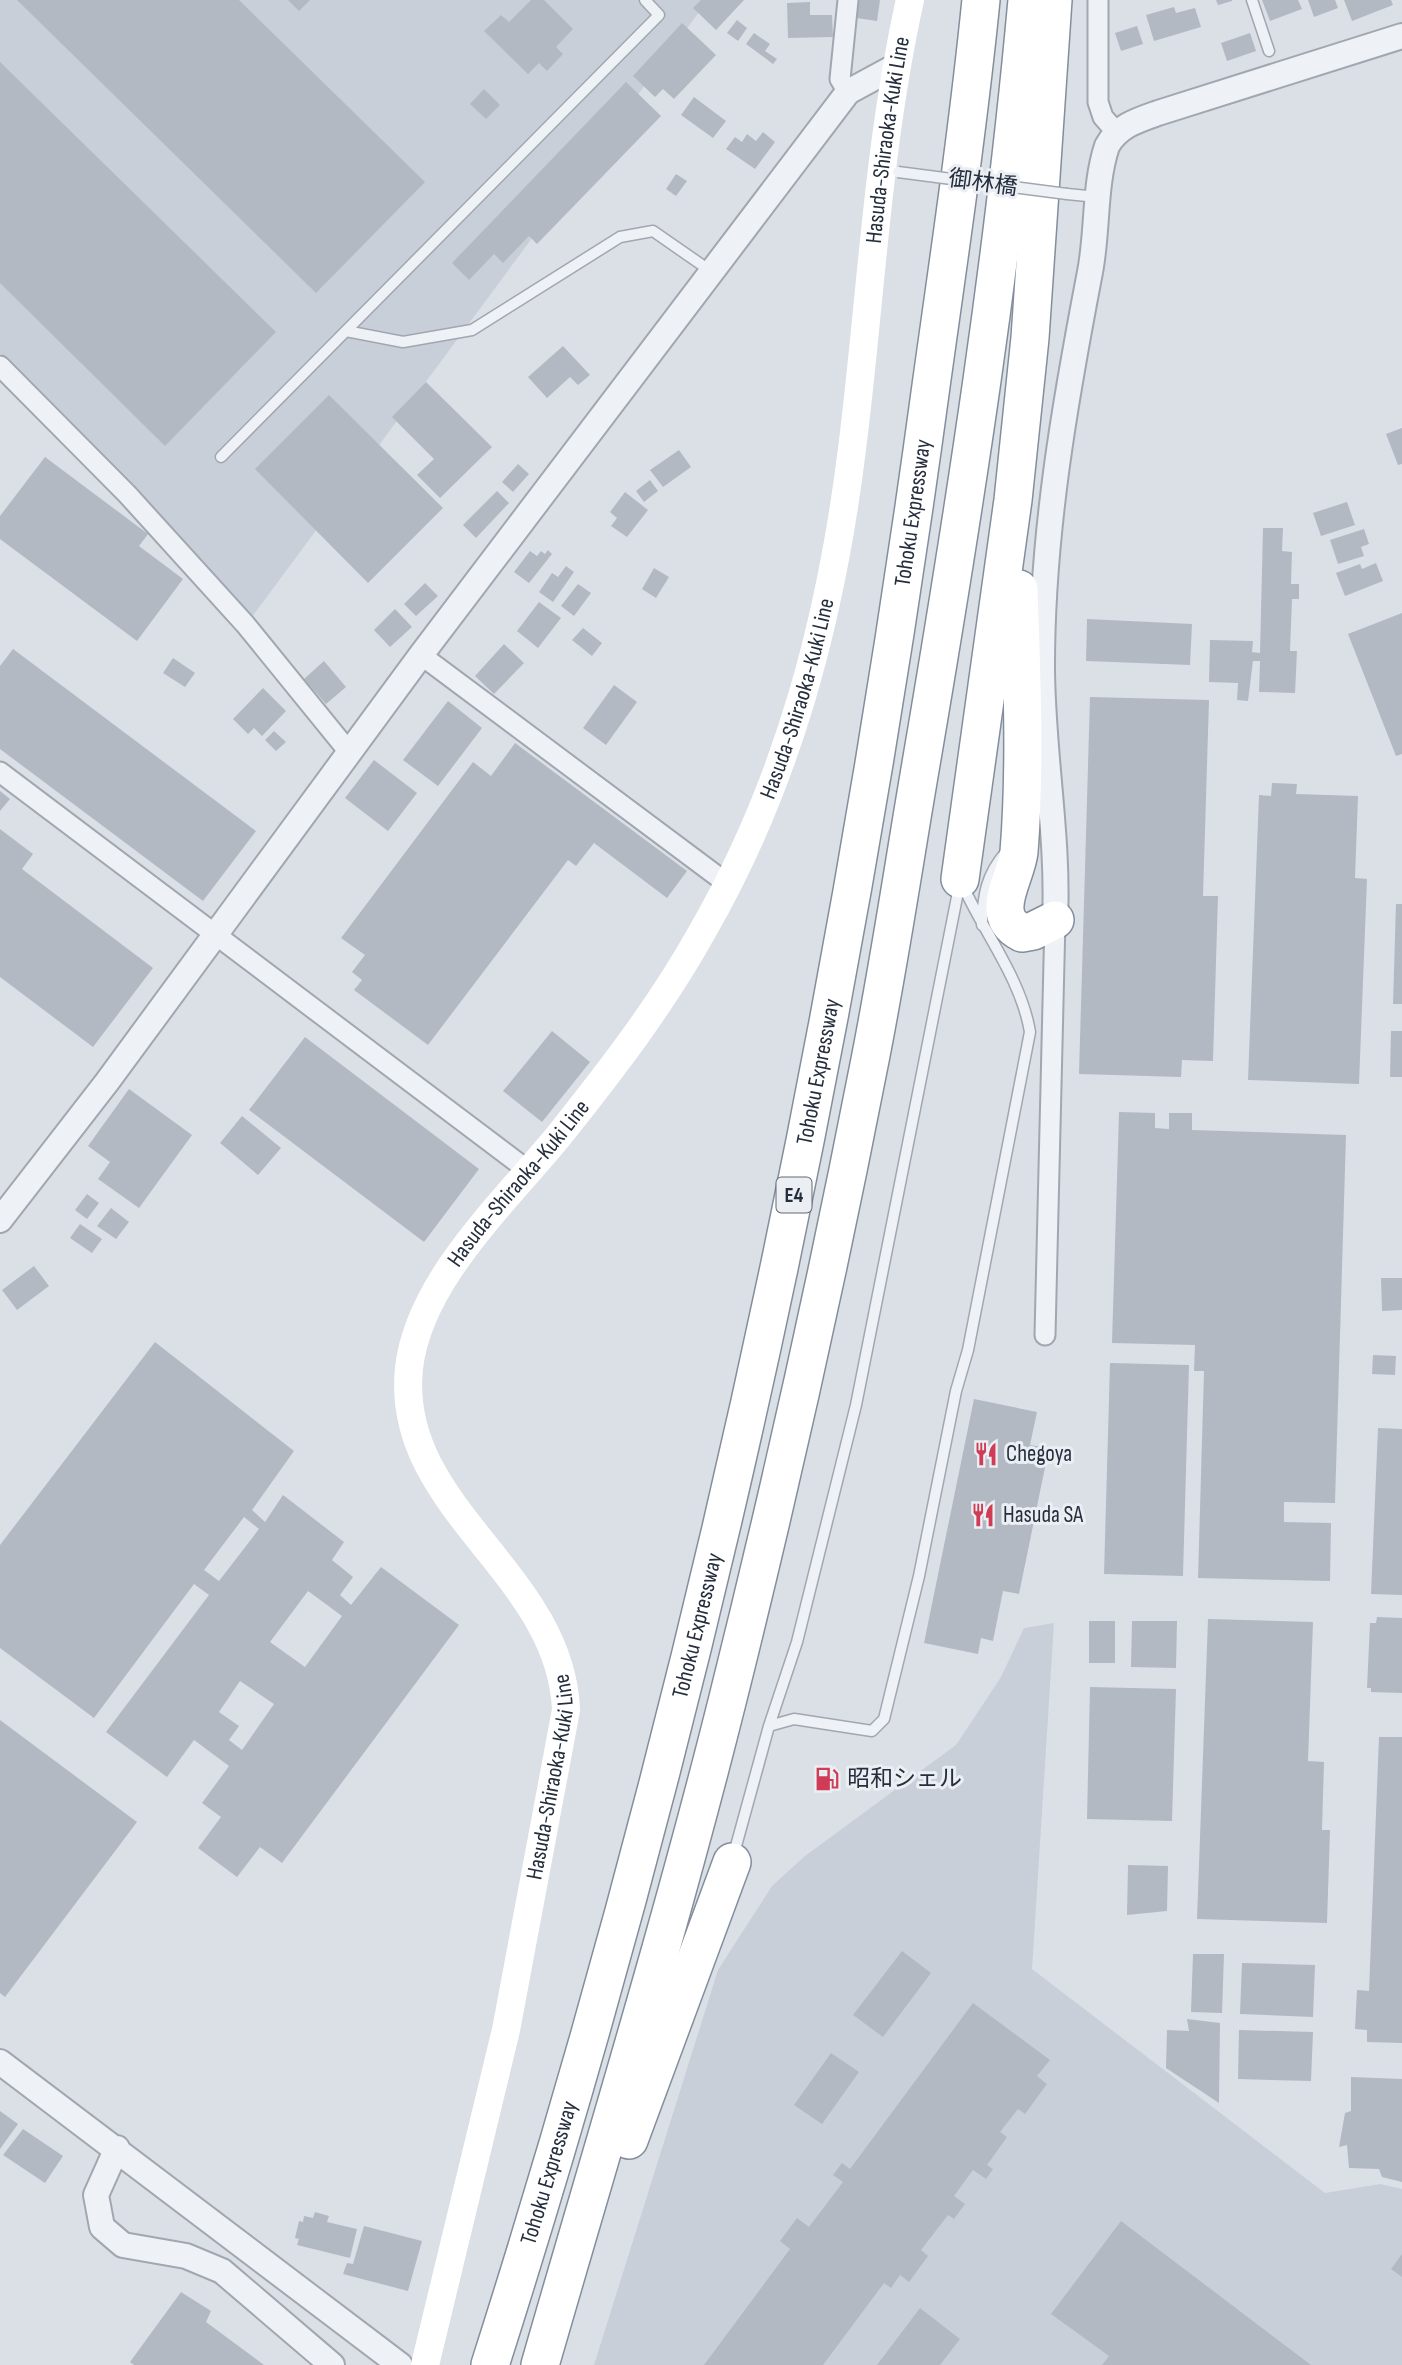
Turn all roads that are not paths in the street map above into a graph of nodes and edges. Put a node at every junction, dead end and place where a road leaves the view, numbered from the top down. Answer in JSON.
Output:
{"nodes":[{"id":1,"x":645,"y":0,"type":"edge"},
{"id":2,"x":848,"y":0,"type":"edge"},
{"id":3,"x":910,"y":0,"type":"edge"},
{"id":4,"x":981,"y":0,"type":"edge"},
{"id":5,"x":1027,"y":0,"type":"edge"},
{"id":6,"x":1053,"y":0,"type":"edge"},
{"id":7,"x":1098,"y":0,"type":"edge"},
{"id":8,"x":1252,"y":0,"type":"edge"},
{"id":9,"x":1402,"y":36,"type":"edge"},
{"id":10,"x":1269,"y":51,"type":"dead end"},
{"id":11,"x":896,"y":66,"type":"junction"},
{"id":12,"x":848,"y":92,"type":"junction"},
{"id":13,"x":1117,"y":133,"type":"junction"},
{"id":14,"x":889,"y":171,"type":"junction"},
{"id":15,"x":1100,"y":198,"type":"junction"},
{"id":16,"x":713,"y":272,"type":"junction"},
{"id":17,"x":346,"y":331,"type":"junction"},
{"id":18,"x":0,"y":366,"type":"edge"},
{"id":19,"x":221,"y":457,"type":"dead end"},
{"id":20,"x":1013,"y":500,"type":"junction"},
{"id":21,"x":421,"y":655,"type":"junction"},
{"id":22,"x":349,"y":752,"type":"junction"},
{"id":23,"x":0,"y":772,"type":"edge"},
{"id":24,"x":1020,"y":831,"type":"junction"},
{"id":25,"x":960,"y":879,"type":"junction"},
{"id":26,"x":729,"y":885,"type":"junction"},
{"id":27,"x":1055,"y":920,"type":"junction"},
{"id":28,"x":982,"y":928,"type":"junction"},
{"id":29,"x":215,"y":936,"type":"junction"},
{"id":30,"x":530,"y":1172,"type":"junction"},
{"id":31,"x":4,"y":1208,"type":"edge"},
{"id":32,"x":1045,"y":1335,"type":"dead end"},
{"id":33,"x":769,"y":1726,"type":"junction"},
{"id":34,"x":732,"y":1862,"type":"joint"},
{"id":35,"x":0,"y":2062,"type":"edge"},
{"id":36,"x":117,"y":2148,"type":"junction"},
{"id":37,"x":553,"y":2320,"type":"junction"},
{"id":38,"x":332,"y":2365,"type":"edge"},
{"id":39,"x":400,"y":2365,"type":"edge"},
{"id":40,"x":425,"y":2365,"type":"edge"},
{"id":41,"x":490,"y":2365,"type":"edge"},
{"id":42,"x":540,"y":2365,"type":"edge"}],
"edges":[{"from":1,"to":17,"type":"lane"},
{"from":2,"to":12,"type":"street"},
{"from":3,"to":11,"type":"main road","name":"Hasuda-Shiraoka-Kuki Line"},
{"from":4,"to":41,"type":"highway","name":"Tohoku Expressway","number":"E4"},
{"from":5,"to":37,"type":"highway","name":"Tohoku Expressway","number":"E4"},
{"from":6,"to":20,"type":"highway"},
{"from":7,"to":13,"type":"street"},
{"from":8,"to":10,"type":"lane"},
{"from":9,"to":13,"type":"street"},
{"from":11,"to":12,"type":"street"},
{"from":11,"to":14,"type":"main road","name":"Hasuda-Shiraoka-Kuki Line"},
{"from":12,"to":16,"type":"street"},
{"from":13,"to":15,"type":"street"},
{"from":14,"to":15,"type":"lane","name":"御林橋","bridge":true},
{"from":14,"to":26,"type":"main road","name":"Hasuda-Shiraoka-Kuki Line"},
{"from":15,"to":27,"type":"street"},
{"from":16,"to":17,"type":"lane"},
{"from":16,"to":21,"type":"street"},
{"from":17,"to":19,"type":"lane"},
{"from":18,"to":22,"type":"street"},
{"from":20,"to":24,"type":"highway"},
{"from":20,"to":25,"type":"highway"},
{"from":21,"to":22,"type":"street"},
{"from":21,"to":26,"type":"street"},
{"from":22,"to":29,"type":"street"},
{"from":23,"to":29,"type":"street"},
{"from":24,"to":27,"type":"highway"},
{"from":24,"to":28,"type":"lane"},
{"from":25,"to":28,"type":"lane"},
{"from":25,"to":33,"type":"lane"},
{"from":26,"to":30,"type":"main road","name":"Hasuda-Shiraoka-Kuki Line"},
{"from":27,"to":32,"type":"street"},
{"from":28,"to":33,"type":"lane"},
{"from":29,"to":30,"type":"street"},
{"from":29,"to":31,"type":"street"},
{"from":30,"to":40,"type":"main road","name":"Hasuda-Shiraoka-Kuki Line"},
{"from":33,"to":34,"type":"lane"},
{"from":34,"to":37,"type":"highway"},
{"from":35,"to":36,"type":"street"},
{"from":36,"to":38,"type":"street"},
{"from":36,"to":39,"type":"street"},
{"from":37,"to":42,"type":"highway","name":"Tohoku Expressway","number":"E4"}]}
